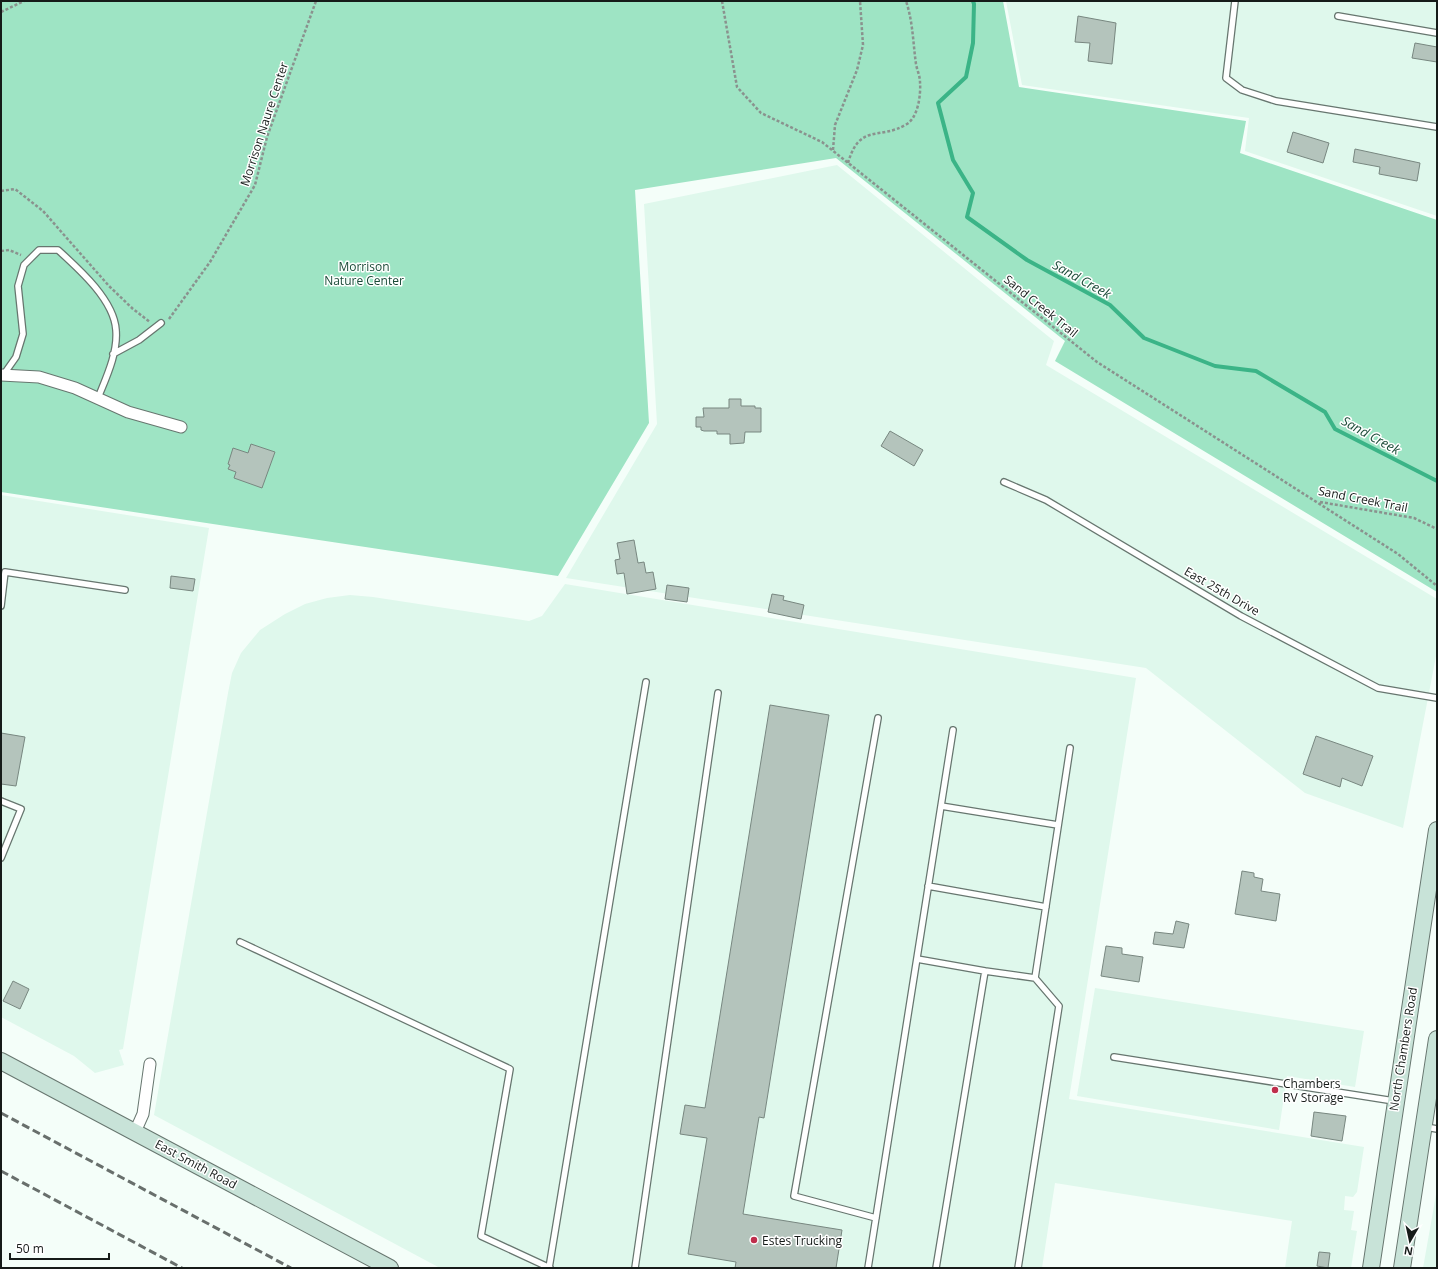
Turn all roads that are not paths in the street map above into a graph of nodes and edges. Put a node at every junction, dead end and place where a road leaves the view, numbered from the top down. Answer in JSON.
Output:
{"nodes":[{"id":1,"x":1235,"y":1,"type":"edge"},
{"id":2,"x":1338,"y":16,"type":"dead end"},
{"id":3,"x":1437,"y":33,"type":"edge"},
{"id":4,"x":1437,"y":127,"type":"edge"},
{"id":5,"x":161,"y":322,"type":"road end"},
{"id":6,"x":113,"y":354,"type":"junction"},
{"id":7,"x":2,"y":374,"type":"edge"},
{"id":8,"x":98,"y":398,"type":"junction"},
{"id":9,"x":181,"y":428,"type":"dead end"},
{"id":10,"x":1004,"y":482,"type":"dead end"},
{"id":11,"x":125,"y":590,"type":"dead end"},
{"id":12,"x":1,"y":606,"type":"edge"},
{"id":13,"x":646,"y":682,"type":"dead end"},
{"id":14,"x":718,"y":693,"type":"dead end"},
{"id":15,"x":1437,"y":698,"type":"edge"},
{"id":16,"x":878,"y":718,"type":"dead end"},
{"id":17,"x":953,"y":730,"type":"dead end"},
{"id":18,"x":1070,"y":748,"type":"dead end"},
{"id":19,"x":1,"y":801,"type":"edge"},
{"id":20,"x":941,"y":806,"type":"junction"},
{"id":21,"x":1058,"y":825,"type":"junction"},
{"id":22,"x":1437,"y":830,"type":"edge"},
{"id":23,"x":1,"y":858,"type":"edge"},
{"id":24,"x":928,"y":886,"type":"junction"},
{"id":25,"x":1046,"y":907,"type":"junction"},
{"id":26,"x":240,"y":942,"type":"dead end"},
{"id":27,"x":917,"y":959,"type":"junction"},
{"id":28,"x":985,"y":970,"type":"junction"},
{"id":29,"x":1035,"y":978,"type":"junction"},
{"id":30,"x":1437,"y":1039,"type":"edge"},
{"id":31,"x":1114,"y":1057,"type":"dead end"},
{"id":32,"x":1,"y":1061,"type":"edge"},
{"id":33,"x":150,"y":1064,"type":"dead end"},
{"id":34,"x":1395,"y":1101,"type":"junction"},
{"id":35,"x":1430,"y":1127,"type":"edge"},
{"id":36,"x":135,"y":1132,"type":"junction"},
{"id":37,"x":876,"y":1218,"type":"junction"},
{"id":38,"x":390,"y":1268,"type":"edge"},
{"id":39,"x":549,"y":1268,"type":"edge"},
{"id":40,"x":635,"y":1268,"type":"edge"},
{"id":41,"x":868,"y":1268,"type":"edge"},
{"id":42,"x":936,"y":1268,"type":"edge"},
{"id":43,"x":1018,"y":1268,"type":"edge"},
{"id":44,"x":1370,"y":1268,"type":"edge"},
{"id":45,"x":1402,"y":1268,"type":"edge"}],
"edges":[{"from":1,"to":4,"type":"lane"},
{"from":2,"to":3,"type":"lane"},
{"from":5,"to":6,"type":"lane"},
{"from":6,"to":7,"type":"lane"},
{"from":6,"to":8,"type":"lane"},
{"from":7,"to":8,"type":"street"},
{"from":8,"to":9,"type":"street"},
{"from":10,"to":15,"type":"lane","name":"East 25th Drive"},
{"from":11,"to":12,"type":"lane"},
{"from":13,"to":39,"type":"lane"},
{"from":14,"to":40,"type":"lane"},
{"from":16,"to":37,"type":"lane"},
{"from":17,"to":20,"type":"lane"},
{"from":18,"to":21,"type":"lane"},
{"from":19,"to":23,"type":"lane"},
{"from":20,"to":21,"type":"lane"},
{"from":20,"to":24,"type":"lane"},
{"from":21,"to":25,"type":"lane"},
{"from":22,"to":34,"type":"main road","name":"North Chambers Road"},
{"from":24,"to":25,"type":"lane"},
{"from":24,"to":27,"type":"lane"},
{"from":25,"to":29,"type":"lane"},
{"from":26,"to":39,"type":"lane"},
{"from":27,"to":28,"type":"lane"},
{"from":27,"to":37,"type":"lane"},
{"from":28,"to":29,"type":"lane"},
{"from":28,"to":42,"type":"lane"},
{"from":29,"to":43,"type":"lane"},
{"from":30,"to":35,"type":"main road"},
{"from":31,"to":34,"type":"lane"},
{"from":32,"to":36,"type":"main road","name":"East Smith Road"},
{"from":33,"to":36,"type":"street"},
{"from":34,"to":44,"type":"main road","name":"North Chambers Road"},
{"from":35,"to":45,"type":"main road"},
{"from":36,"to":38,"type":"main road","name":"East Smith Road"},
{"from":37,"to":41,"type":"lane"}]}
